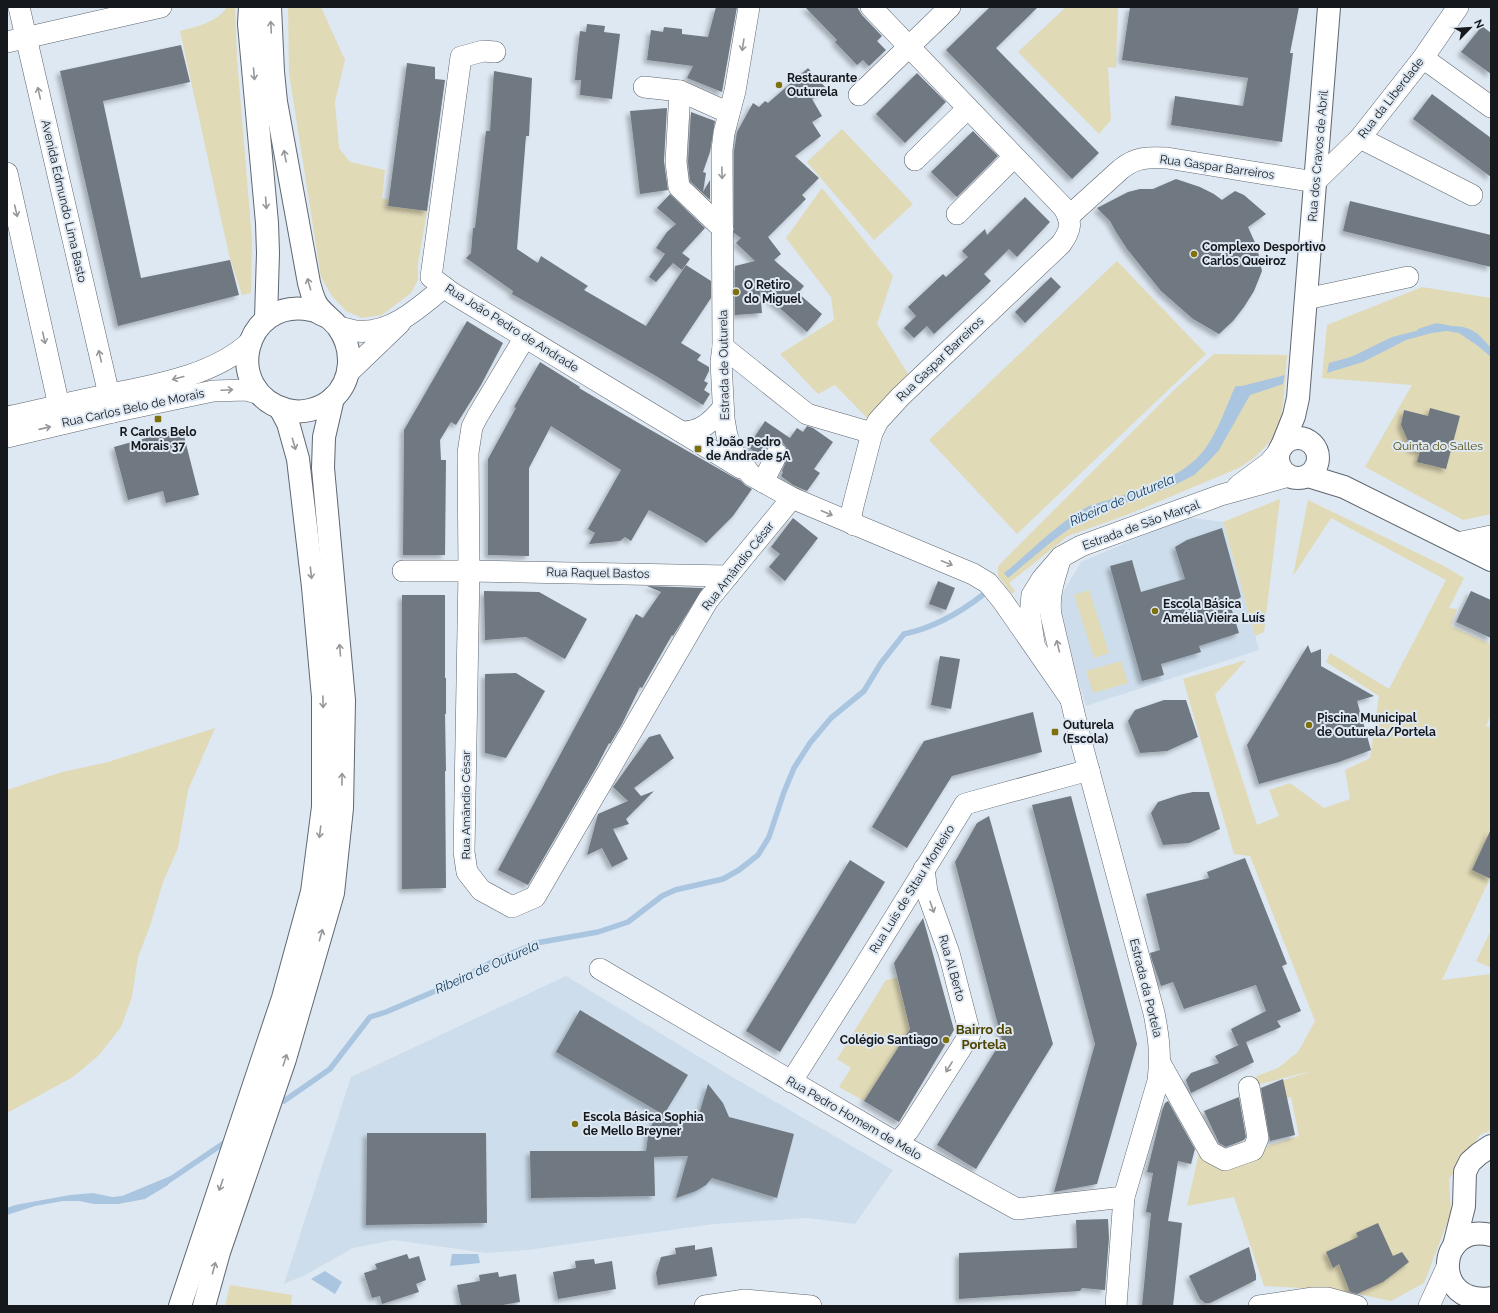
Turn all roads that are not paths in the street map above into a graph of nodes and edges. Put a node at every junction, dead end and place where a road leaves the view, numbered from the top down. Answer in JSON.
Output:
{"nodes":[{"id":1,"x":19,"y":7,"type":"edge"},
{"id":2,"x":161,"y":7,"type":"edge"},
{"id":3,"x":250,"y":7,"type":"edge"},
{"id":4,"x":270,"y":7,"type":"edge"},
{"id":5,"x":749,"y":7,"type":"edge"},
{"id":6,"x":871,"y":7,"type":"edge"},
{"id":7,"x":950,"y":7,"type":"edge"},
{"id":8,"x":1329,"y":7,"type":"edge"},
{"id":9,"x":1458,"y":7,"type":"edge"},
{"id":10,"x":16,"y":40,"type":"edge"},
{"id":11,"x":910,"y":46,"type":"junction"},
{"id":12,"x":495,"y":52,"type":"dead end"},
{"id":13,"x":1423,"y":58,"type":"junction"},
{"id":14,"x":644,"y":87,"type":"dead end"},
{"id":15,"x":680,"y":91,"type":"junction"},
{"id":16,"x":859,"y":95,"type":"dead end"},
{"id":17,"x":1491,"y":107,"type":"edge"},
{"id":18,"x":968,"y":108,"type":"junction"},
{"id":19,"x":729,"y":113,"type":"junction"},
{"id":20,"x":1360,"y":138,"type":"junction"},
{"id":21,"x":1014,"y":157,"type":"junction"},
{"id":22,"x":915,"y":160,"type":"dead end"},
{"id":23,"x":7,"y":173,"type":"edge"},
{"id":24,"x":1315,"y":182,"type":"junction"},
{"id":25,"x":1472,"y":195,"type":"dead end"},
{"id":26,"x":957,"y":214,"type":"dead end"},
{"id":27,"x":1068,"y":217,"type":"junction"},
{"id":28,"x":723,"y":229,"type":"junction"},
{"id":29,"x":1408,"y":277,"type":"dead end"},
{"id":30,"x":444,"y":287,"type":"junction"},
{"id":31,"x":1306,"y":299,"type":"junction"},
{"id":32,"x":409,"y":315,"type":"junction"},
{"id":33,"x":266,"y":319,"type":"junction"},
{"id":34,"x":333,"y":322,"type":"junction"},
{"id":35,"x":525,"y":337,"type":"junction"},
{"id":36,"x":250,"y":342,"type":"junction"},
{"id":37,"x":723,"y":347,"type":"junction"},
{"id":38,"x":348,"y":373,"type":"junction"},
{"id":39,"x":260,"y":394,"type":"junction"},
{"id":40,"x":334,"y":398,"type":"junction"},
{"id":41,"x":1298,"y":398,"type":"junction"},
{"id":42,"x":111,"y":403,"type":"junction"},
{"id":43,"x":59,"y":406,"type":"junction"},
{"id":44,"x":280,"y":408,"type":"junction"},
{"id":45,"x":723,"y":408,"type":"junction"},
{"id":46,"x":7,"y":417,"type":"edge"},
{"id":47,"x":682,"y":432,"type":"junction"},
{"id":48,"x":872,"y":433,"type":"junction"},
{"id":49,"x":7,"y":437,"type":"edge"},
{"id":50,"x":1281,"y":448,"type":"junction"},
{"id":51,"x":776,"y":454,"type":"dead end"},
{"id":52,"x":1306,"y":463,"type":"junction"},
{"id":53,"x":757,"y":478,"type":"junction"},
{"id":54,"x":1221,"y":495,"type":"junction"},
{"id":55,"x":792,"y":498,"type":"junction"},
{"id":56,"x":854,"y":525,"type":"junction"},
{"id":57,"x":1491,"y":536,"type":"edge"},
{"id":58,"x":1457,"y":543,"type":"junction"},
{"id":59,"x":1061,"y":557,"type":"junction"},
{"id":60,"x":1491,"y":560,"type":"edge"},
{"id":61,"x":469,"y":570,"type":"junction"},
{"id":62,"x":403,"y":571,"type":"dead end"},
{"id":63,"x":728,"y":576,"type":"junction"},
{"id":64,"x":1050,"y":593,"type":"junction"},
{"id":65,"x":1002,"y":600,"type":"junction"},
{"id":66,"x":1032,"y":602,"type":"junction"},
{"id":67,"x":1034,"y":645,"type":"junction"},
{"id":68,"x":1070,"y":698,"type":"junction"},
{"id":69,"x":1089,"y":770,"type":"junction"},
{"id":70,"x":924,"y":869,"type":"junction"},
{"id":71,"x":600,"y":969,"type":"dead end"},
{"id":72,"x":1160,"y":1063,"type":"junction"},
{"id":73,"x":791,"y":1082,"type":"junction"},
{"id":74,"x":1249,"y":1087,"type":"dead end"},
{"id":75,"x":897,"y":1143,"type":"junction"},
{"id":76,"x":1491,"y":1146,"type":"edge"},
{"id":77,"x":1124,"y":1197,"type":"junction"},
{"id":78,"x":1464,"y":1206,"type":"junction"},
{"id":79,"x":1487,"y":1234,"type":"edge"},
{"id":80,"x":1454,"y":1246,"type":"junction"},
{"id":81,"x":1447,"y":1267,"type":"junction"},
{"id":82,"x":1481,"y":1299,"type":"edge"},
{"id":83,"x":180,"y":1306,"type":"edge"},
{"id":84,"x":204,"y":1306,"type":"edge"},
{"id":85,"x":705,"y":1306,"type":"edge"},
{"id":86,"x":811,"y":1306,"type":"edge"},
{"id":87,"x":1116,"y":1306,"type":"edge"},
{"id":88,"x":1259,"y":1306,"type":"edge"},
{"id":89,"x":1357,"y":1306,"type":"edge"},
{"id":90,"x":1430,"y":1306,"type":"edge"}],
"edges":[{"from":1,"to":10,"type":"street","name":"Avenida Edmundo Lima Basto"},
{"from":2,"to":10,"type":"street"},
{"from":3,"to":33,"type":"street","one_way":true},
{"from":34,"to":4,"type":"street","one_way":true},
{"from":5,"to":19,"type":"street","name":"Estrada de Outurela","one_way":true},
{"from":6,"to":11,"type":"street"},
{"from":7,"to":11,"type":"street"},
{"from":8,"to":24,"type":"street","name":"Rua dos Cravos de Abril"},
{"from":9,"to":13,"type":"street","name":"Rua da Liberdade"},
{"from":42,"to":10,"type":"street","name":"Avenida Edmundo Lima Basto","one_way":true},
{"from":11,"to":16,"type":"street"},
{"from":11,"to":18,"type":"street"},
{"from":12,"to":30,"type":"street","name":"Rua João Pedro de Andrade"},
{"from":13,"to":17,"type":"street"},
{"from":13,"to":20,"type":"street","name":"Rua da Liberdade"},
{"from":14,"to":15,"type":"street"},
{"from":15,"to":19,"type":"street"},
{"from":15,"to":28,"type":"street"},
{"from":18,"to":21,"type":"street"},
{"from":18,"to":22,"type":"street"},
{"from":19,"to":28,"type":"street","name":"Estrada de Outurela","one_way":true},
{"from":20,"to":24,"type":"street","name":"Rua da Liberdade"},
{"from":20,"to":25,"type":"street"},
{"from":21,"to":26,"type":"street"},
{"from":21,"to":27,"type":"street"},
{"from":23,"to":43,"type":"street","one_way":true},
{"from":24,"to":27,"type":"street","name":"Rua Gaspar Barreiros"},
{"from":24,"to":31,"type":"street","name":"Rua dos Cravos de Abril"},
{"from":27,"to":48,"type":"street","name":"Rua Gaspar Barreiros"},
{"from":28,"to":37,"type":"street","name":"Estrada de Outurela"},
{"from":29,"to":31,"type":"street"},
{"from":30,"to":32,"type":"street"},
{"from":30,"to":35,"type":"street","name":"Rua João Pedro de Andrade"},
{"from":31,"to":41,"type":"street","name":"Rua dos Cravos de Abril"},
{"from":32,"to":34,"type":"street"},
{"from":32,"to":38,"type":"street"},
{"from":33,"to":34,"type":"street"},
{"from":33,"to":36,"type":"street"},
{"from":34,"to":38,"type":"street"},
{"from":35,"to":47,"type":"street","name":"Rua João Pedro de Andrade"},
{"from":35,"to":61,"type":"street","name":"Rua Amândio César"},
{"from":36,"to":39,"type":"street"},
{"from":36,"to":42,"type":"street","name":"Rua Carlos Belo de Morais","one_way":true},
{"from":37,"to":45,"type":"street","name":"Estrada de Outurela"},
{"from":37,"to":48,"type":"street"},
{"from":38,"to":40,"type":"street"},
{"from":42,"to":39,"type":"street","name":"Rua Carlos Belo de Morais","one_way":true},
{"from":39,"to":44,"type":"street"},
{"from":40,"to":44,"type":"street"},
{"from":84,"to":40,"type":"street","one_way":true},
{"from":41,"to":50,"type":"street","name":"Rua dos Cravos de Abril"},
{"from":41,"to":52,"type":"street"},
{"from":42,"to":43,"type":"street"},
{"from":49,"to":42,"type":"street","name":"Rua Carlos Belo de Morais","one_way":true},
{"from":43,"to":46,"type":"street"},
{"from":44,"to":83,"type":"street","one_way":true},
{"from":45,"to":47,"type":"street"},
{"from":45,"to":53,"type":"street","name":"Estrada de Outurela"},
{"from":47,"to":53,"type":"street","name":"Rua João Pedro de Andrade"},
{"from":48,"to":56,"type":"street","name":"Rua Gaspar Barreiros"},
{"from":50,"to":52,"type":"street"},
{"from":50,"to":52,"type":"street"},
{"from":50,"to":54,"type":"street","name":"Estrada de São Marçal"},
{"from":51,"to":53,"type":"street"},
{"from":52,"to":54,"type":"street","name":"Estrada de São Marçal"},
{"from":52,"to":58,"type":"street"},
{"from":53,"to":55,"type":"street","name":"Estrada de Outurela"},
{"from":54,"to":59,"type":"street","name":"Estrada de São Marçal"},
{"from":55,"to":56,"type":"street","name":"Estrada de Outurela","one_way":true},
{"from":55,"to":63,"type":"street","name":"Rua Amândio César"},
{"from":56,"to":65,"type":"street","name":"Estrada de Outurela","one_way":true},
{"from":57,"to":58,"type":"street"},
{"from":58,"to":60,"type":"street"},
{"from":59,"to":64,"type":"street"},
{"from":59,"to":66,"type":"street","name":"Estrada de São Marçal"},
{"from":61,"to":62,"type":"street","name":"Rua Raquel Bastos"},
{"from":61,"to":63,"type":"street","name":"Rua Raquel Bastos"},
{"from":61,"to":63,"type":"street","name":"Rua Amândio César"},
{"from":64,"to":66,"type":"street"},
{"from":68,"to":64,"type":"street","one_way":true},
{"from":65,"to":66,"type":"street"},
{"from":65,"to":67,"type":"street","name":"Estrada de Outurela"},
{"from":66,"to":67,"type":"street","name":"Estrada de São Marçal"},
{"from":67,"to":68,"type":"street","name":"Estrada de São Marçal"},
{"from":68,"to":69,"type":"street","name":"Estrada da Portela"},
{"from":69,"to":70,"type":"street","name":"Rua Luís de Sttau Monteiro"},
{"from":69,"to":72,"type":"street","name":"Estrada da Portela"},
{"from":70,"to":73,"type":"street","name":"Rua Luís de Sttau Monteiro"},
{"from":70,"to":75,"type":"street","name":"Rua Al Berto","one_way":true},
{"from":71,"to":73,"type":"street","name":"Rua Pedro Homem de Melo"},
{"from":72,"to":74,"type":"street"},
{"from":72,"to":77,"type":"street","name":"Estrada da Portela"},
{"from":73,"to":75,"type":"street","name":"Rua Pedro Homem de Melo"},
{"from":75,"to":77,"type":"street","name":"Rua Pedro Homem de Melo"},
{"from":76,"to":78,"type":"street"},
{"from":77,"to":87,"type":"street","name":"Estrada da Portela"},
{"from":78,"to":79,"type":"street"},
{"from":78,"to":80,"type":"street"},
{"from":79,"to":80,"type":"street"},
{"from":80,"to":81,"type":"street"},
{"from":81,"to":82,"type":"street"},
{"from":81,"to":90,"type":"street"},
{"from":82,"to":90,"type":"street"},
{"from":85,"to":86,"type":"street"},
{"from":88,"to":89,"type":"street"}]}
